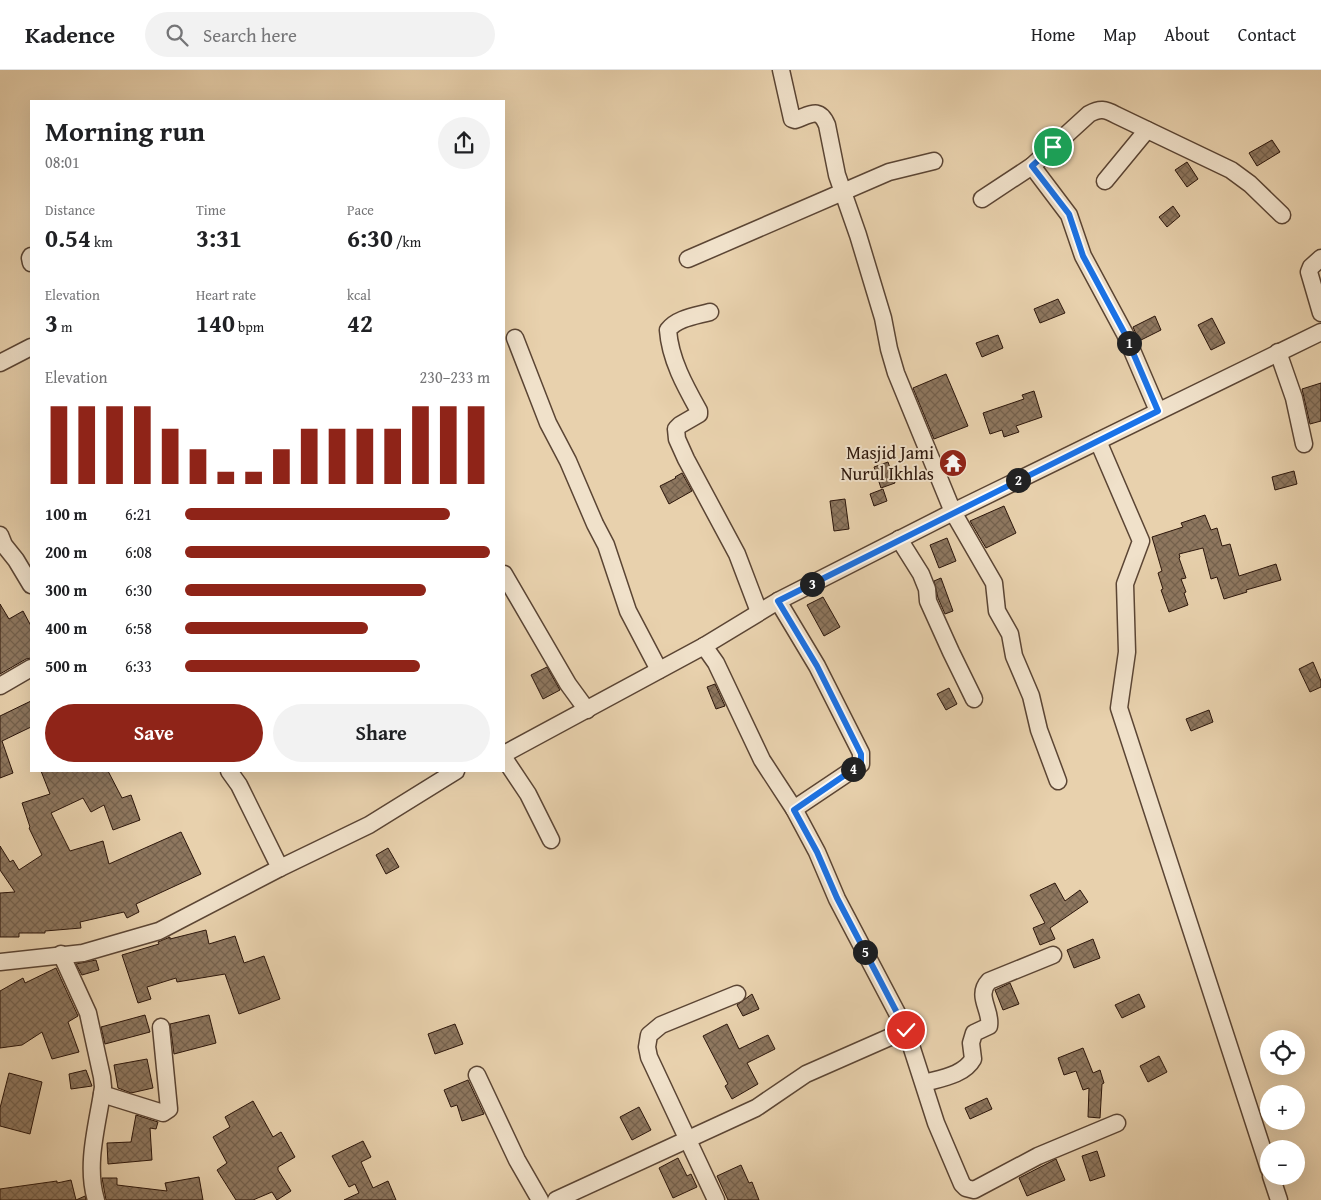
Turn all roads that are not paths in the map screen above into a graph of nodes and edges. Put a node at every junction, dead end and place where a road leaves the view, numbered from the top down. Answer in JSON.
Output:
{"nodes":[{"id":1,"x":781,"y":70,"type":"edge"},
{"id":2,"x":1147,"y":130,"type":"junction"},
{"id":3,"x":934,"y":161,"type":"dead end"},
{"id":4,"x":1032,"y":166,"type":"junction"},
{"id":5,"x":1104,"y":181,"type":"dead end"},
{"id":6,"x":842,"y":192,"type":"junction"},
{"id":7,"x":982,"y":199,"type":"dead end"},
{"id":8,"x":1282,"y":215,"type":"dead end"},
{"id":9,"x":1321,"y":258,"type":"edge"},
{"id":10,"x":688,"y":259,"type":"dead end"},
{"id":11,"x":710,"y":312,"type":"dead end"},
{"id":12,"x":1321,"y":313,"type":"edge"},
{"id":13,"x":1321,"y":332,"type":"edge"},
{"id":14,"x":515,"y":338,"type":"dead end"},
{"id":15,"x":30,"y":348,"type":"edge"},
{"id":16,"x":1278,"y":352,"type":"junction"},
{"id":17,"x":0,"y":363,"type":"edge"},
{"id":18,"x":1158,"y":411,"type":"junction"},
{"id":19,"x":1098,"y":440,"type":"junction"},
{"id":20,"x":1304,"y":444,"type":"dead end"},
{"id":21,"x":954,"y":512,"type":"junction"},
{"id":22,"x":0,"y":535,"type":"edge"},
{"id":23,"x":899,"y":539,"type":"junction"},
{"id":24,"x":505,"y":576,"type":"edge"},
{"id":25,"x":30,"y":583,"type":"edge"},
{"id":26,"x":778,"y":601,"type":"junction"},
{"id":27,"x":759,"y":612,"type":"junction"},
{"id":28,"x":704,"y":646,"type":"junction"},
{"id":29,"x":30,"y":669,"type":"edge"},
{"id":30,"x":659,"y":670,"type":"junction"},
{"id":31,"x":0,"y":686,"type":"edge"},
{"id":32,"x":974,"y":699,"type":"dead end"},
{"id":33,"x":587,"y":710,"type":"junction"},
{"id":34,"x":505,"y":755,"type":"edge"},
{"id":35,"x":505,"y":758,"type":"edge"},
{"id":36,"x":230,"y":772,"type":"edge"},
{"id":37,"x":453,"y":772,"type":"edge"},
{"id":38,"x":1058,"y":780,"type":"dead end"},
{"id":39,"x":794,"y":810,"type":"junction"},
{"id":40,"x":550,"y":840,"type":"dead end"},
{"id":41,"x":280,"y":868,"type":"junction"},
{"id":42,"x":61,"y":954,"type":"junction"},
{"id":43,"x":1053,"y":955,"type":"dead end"},
{"id":44,"x":0,"y":962,"type":"edge"},
{"id":45,"x":737,"y":994,"type":"dead end"},
{"id":46,"x":161,"y":1027,"type":"dead end"},
{"id":47,"x":906,"y":1030,"type":"junction"},
{"id":48,"x":477,"y":1075,"type":"dead end"},
{"id":49,"x":924,"y":1083,"type":"junction"},
{"id":50,"x":102,"y":1094,"type":"junction"},
{"id":51,"x":1117,"y":1123,"type":"dead end"},
{"id":52,"x":688,"y":1138,"type":"junction"},
{"id":53,"x":1260,"y":1141,"type":"edge"},
{"id":54,"x":1274,"y":1185,"type":"edge"},
{"id":55,"x":96,"y":1200,"type":"edge"},
{"id":56,"x":540,"y":1200,"type":"edge"},
{"id":57,"x":556,"y":1200,"type":"edge"},
{"id":58,"x":716,"y":1200,"type":"edge"},
{"id":59,"x":1279,"y":1200,"type":"edge"}],
"edges":[{"from":1,"to":6,"type":"street"},
{"from":2,"to":4,"type":"street"},
{"from":2,"to":5,"type":"street"},
{"from":2,"to":8,"type":"street"},
{"from":3,"to":6,"type":"street"},
{"from":4,"to":7,"type":"street"},
{"from":4,"to":18,"type":"street"},
{"from":6,"to":10,"type":"street"},
{"from":6,"to":21,"type":"street"},
{"from":9,"to":12,"type":"street"},
{"from":11,"to":27,"type":"street"},
{"from":13,"to":16,"type":"street"},
{"from":14,"to":30,"type":"street"},
{"from":15,"to":17,"type":"street"},
{"from":16,"to":18,"type":"street"},
{"from":16,"to":20,"type":"street"},
{"from":18,"to":19,"type":"street"},
{"from":19,"to":21,"type":"street"},
{"from":19,"to":53,"type":"street"},
{"from":21,"to":23,"type":"street"},
{"from":21,"to":38,"type":"street"},
{"from":22,"to":25,"type":"street"},
{"from":23,"to":26,"type":"street"},
{"from":23,"to":32,"type":"street"},
{"from":24,"to":33,"type":"street"},
{"from":26,"to":27,"type":"street"},
{"from":26,"to":39,"type":"street"},
{"from":27,"to":28,"type":"street"},
{"from":28,"to":30,"type":"street"},
{"from":28,"to":39,"type":"street"},
{"from":29,"to":31,"type":"street"},
{"from":30,"to":33,"type":"street"},
{"from":33,"to":34,"type":"street"},
{"from":35,"to":40,"type":"street"},
{"from":36,"to":41,"type":"street"},
{"from":37,"to":41,"type":"street"},
{"from":39,"to":47,"type":"street"},
{"from":41,"to":42,"type":"street"},
{"from":42,"to":44,"type":"street"},
{"from":42,"to":50,"type":"street"},
{"from":43,"to":49,"type":"street"},
{"from":45,"to":52,"type":"street"},
{"from":46,"to":50,"type":"street"},
{"from":47,"to":49,"type":"street"},
{"from":47,"to":52,"type":"street"},
{"from":48,"to":56,"type":"street"},
{"from":49,"to":51,"type":"street"},
{"from":50,"to":55,"type":"street"},
{"from":52,"to":57,"type":"street"},
{"from":52,"to":58,"type":"street"},
{"from":54,"to":59,"type":"street"}]}
